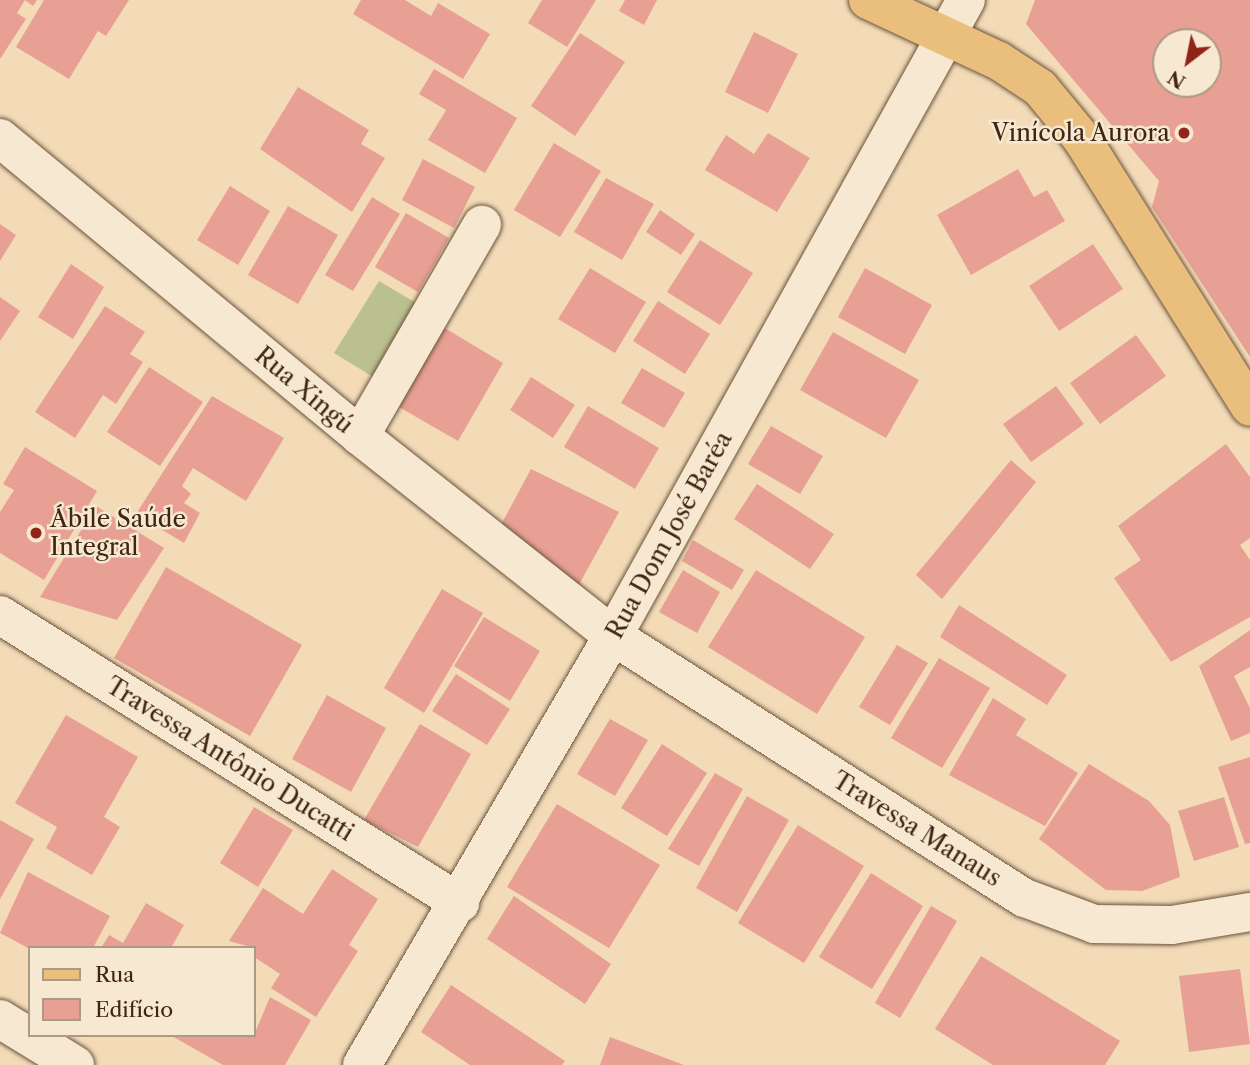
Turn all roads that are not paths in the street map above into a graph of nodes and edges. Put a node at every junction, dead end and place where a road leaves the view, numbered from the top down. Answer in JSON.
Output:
{"nodes":[{"id":1,"x":868,"y":0,"type":"edge"},
{"id":2,"x":966,"y":0,"type":"edge"},
{"id":3,"x":946,"y":37,"type":"junction"},
{"id":4,"x":0,"y":138,"type":"edge"},
{"id":5,"x":482,"y":225,"type":"dead end"},
{"id":6,"x":1250,"y":407,"type":"edge"},
{"id":7,"x":360,"y":436,"type":"junction"},
{"id":8,"x":0,"y":615,"type":"edge"},
{"id":9,"x":613,"y":636,"type":"junction"},
{"id":10,"x":460,"y":903,"type":"junction"},
{"id":11,"x":1250,"y":912,"type":"edge"},
{"id":12,"x":0,"y":1019,"type":"edge"},
{"id":13,"x":28,"y":1036,"type":"edge"},
{"id":14,"x":29,"y":1037,"type":"edge"},
{"id":15,"x":75,"y":1065,"type":"edge"},
{"id":16,"x":362,"y":1065,"type":"edge"}],
"edges":[{"from":1,"to":3,"type":"main road"},
{"from":2,"to":3,"type":"street","name":"Rua Dom José Baréa"},
{"from":3,"to":6,"type":"main road"},
{"from":3,"to":9,"type":"street","name":"Rua Dom José Baréa"},
{"from":4,"to":7,"type":"street","name":"Rua Xingú"},
{"from":5,"to":7,"type":"street"},
{"from":7,"to":9,"type":"street","name":"Rua Xingú"},
{"from":8,"to":10,"type":"street","name":"Travessa Antônio Ducatti"},
{"from":9,"to":10,"type":"street","name":"Rua Dom José Baréa"},
{"from":9,"to":11,"type":"street","name":"Travessa Manaus"},
{"from":10,"to":16,"type":"street","name":"Rua Dom José Baréa"},
{"from":12,"to":13,"type":"street"},
{"from":14,"to":15,"type":"street"}]}
